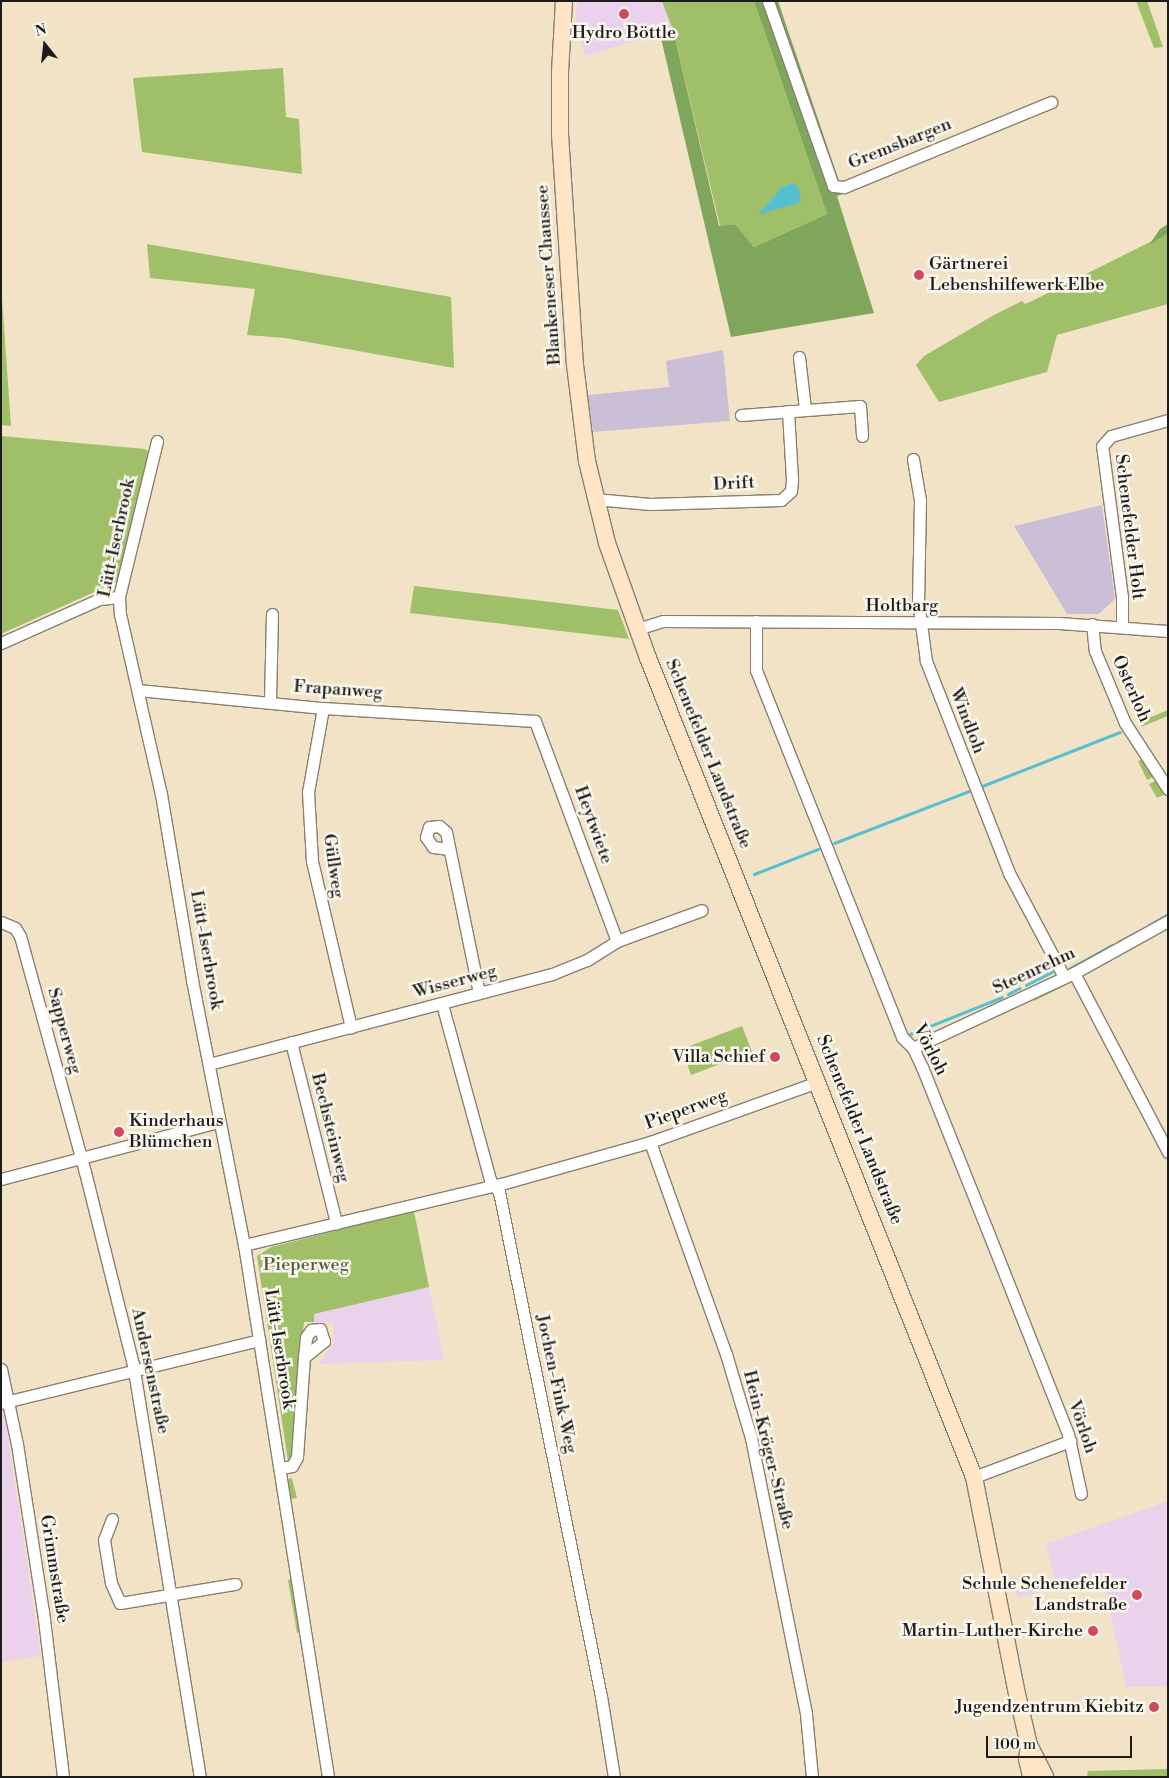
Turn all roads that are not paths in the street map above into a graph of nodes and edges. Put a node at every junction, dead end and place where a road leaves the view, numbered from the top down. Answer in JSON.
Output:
{"nodes":[{"id":1,"x":564,"y":1,"type":"edge"},
{"id":2,"x":768,"y":1,"type":"edge"},
{"id":3,"x":1051,"y":102,"type":"dead end"},
{"id":4,"x":800,"y":357,"type":"dead end"},
{"id":5,"x":805,"y":409,"type":"junction"},
{"id":6,"x":788,"y":411,"type":"junction"},
{"id":7,"x":741,"y":415,"type":"dead end"},
{"id":8,"x":1168,"y":420,"type":"edge"},
{"id":9,"x":862,"y":436,"type":"dead end"},
{"id":10,"x":157,"y":441,"type":"dead end"},
{"id":11,"x":913,"y":459,"type":"dead end"},
{"id":12,"x":595,"y":499,"type":"junction"},
{"id":13,"x":607,"y":543,"type":"joint"},
{"id":14,"x":119,"y":598,"type":"junction"},
{"id":15,"x":272,"y":614,"type":"dead end"},
{"id":16,"x":756,"y":621,"type":"junction"},
{"id":17,"x":922,"y":624,"type":"junction"},
{"id":18,"x":1092,"y":624,"type":"junction"},
{"id":19,"x":1122,"y":626,"type":"junction"},
{"id":20,"x":637,"y":629,"type":"junction"},
{"id":21,"x":1168,"y":631,"type":"edge"},
{"id":22,"x":1,"y":644,"type":"edge"},
{"id":23,"x":138,"y":690,"type":"junction"},
{"id":24,"x":270,"y":701,"type":"junction"},
{"id":25,"x":323,"y":708,"type":"junction"},
{"id":26,"x":535,"y":721,"type":"joint"},
{"id":27,"x":1167,"y":784,"type":"edge"},
{"id":28,"x":449,"y":849,"type":"dead end"},
{"id":29,"x":702,"y":910,"type":"dead end"},
{"id":30,"x":1168,"y":921,"type":"edge"},
{"id":31,"x":2,"y":922,"type":"edge"},
{"id":32,"x":617,"y":942,"type":"junction"},
{"id":33,"x":1069,"y":975,"type":"junction"},
{"id":34,"x":479,"y":993,"type":"junction"},
{"id":35,"x":442,"y":1004,"type":"junction"},
{"id":36,"x":351,"y":1027,"type":"junction"},
{"id":37,"x":291,"y":1042,"type":"junction"},
{"id":38,"x":913,"y":1048,"type":"junction"},
{"id":39,"x":209,"y":1064,"type":"junction"},
{"id":40,"x":818,"y":1082,"type":"junction"},
{"id":41,"x":219,"y":1122,"type":"junction"},
{"id":42,"x":650,"y":1142,"type":"junction"},
{"id":43,"x":1168,"y":1152,"type":"edge"},
{"id":44,"x":80,"y":1158,"type":"junction"},
{"id":45,"x":1,"y":1179,"type":"edge"},
{"id":46,"x":494,"y":1185,"type":"junction"},
{"id":47,"x":336,"y":1222,"type":"junction"},
{"id":48,"x":244,"y":1245,"type":"junction"},
{"id":49,"x":259,"y":1340,"type":"junction"},
{"id":50,"x":304,"y":1357,"type":"dead end"},
{"id":51,"x":1,"y":1369,"type":"edge"},
{"id":52,"x":135,"y":1372,"type":"junction"},
{"id":53,"x":5,"y":1402,"type":"edge"},
{"id":54,"x":1070,"y":1442,"type":"junction"},
{"id":55,"x":281,"y":1468,"type":"junction"},
{"id":56,"x":974,"y":1477,"type":"junction"},
{"id":57,"x":1082,"y":1494,"type":"dead end"},
{"id":58,"x":112,"y":1519,"type":"dead end"},
{"id":59,"x":235,"y":1584,"type":"dead end"},
{"id":60,"x":171,"y":1595,"type":"junction"},
{"id":61,"x":1029,"y":1744,"type":"junction"},
{"id":62,"x":63,"y":1777,"type":"edge"},
{"id":63,"x":200,"y":1777,"type":"edge"},
{"id":64,"x":328,"y":1777,"type":"edge"},
{"id":65,"x":614,"y":1777,"type":"edge"},
{"id":66,"x":812,"y":1777,"type":"edge"},
{"id":67,"x":1031,"y":1777,"type":"edge"},
{"id":68,"x":1045,"y":1777,"type":"edge"}],
"edges":[{"from":1,"to":12,"type":"main road","name":"Blankeneser Chaussee"},
{"from":2,"to":3,"type":"street","name":"Gremsbargen"},
{"from":4,"to":5,"type":"street"},
{"from":5,"to":6,"type":"street"},
{"from":5,"to":9,"type":"street"},
{"from":6,"to":7,"type":"street"},
{"from":6,"to":12,"type":"street","name":"Drift"},
{"from":8,"to":19,"type":"street","name":"Schenefelder Holt"},
{"from":10,"to":14,"type":"street","name":"Lütt-Iserbrook"},
{"from":11,"to":17,"type":"street","name":"Windloh"},
{"from":12,"to":13,"type":"main road","name":"Blankeneser Chaussee"},
{"from":13,"to":20,"type":"main road","name":"Schenefelder Landstraße"},
{"from":14,"to":22,"type":"street"},
{"from":14,"to":23,"type":"street","name":"Lütt-Iserbrook"},
{"from":15,"to":24,"type":"street"},
{"from":16,"to":17,"type":"street","name":"Holtbarg"},
{"from":16,"to":20,"type":"street","name":"Holtbarg"},
{"from":16,"to":38,"type":"street","name":"Vörloh"},
{"from":17,"to":18,"type":"street","name":"Holtbarg"},
{"from":17,"to":33,"type":"street","name":"Windloh"},
{"from":18,"to":19,"type":"street","name":"Holtbarg"},
{"from":18,"to":27,"type":"street","name":"Osterloh"},
{"from":19,"to":21,"type":"street","name":"Holtbarg"},
{"from":20,"to":40,"type":"main road","name":"Schenefelder Landstraße"},
{"from":23,"to":24,"type":"street","name":"Frapanweg"},
{"from":23,"to":39,"type":"street","name":"Lütt-Iserbrook"},
{"from":24,"to":25,"type":"street","name":"Frapanweg"},
{"from":25,"to":26,"type":"street","name":"Frapanweg"},
{"from":25,"to":36,"type":"street","name":"Güllweg"},
{"from":26,"to":32,"type":"street","name":"Heytwiete"},
{"from":28,"to":34,"type":"street"},
{"from":29,"to":32,"type":"street","name":"Wisserweg"},
{"from":30,"to":33,"type":"street","name":"Steenrehm"},
{"from":31,"to":44,"type":"street","name":"Sapperweg"},
{"from":32,"to":34,"type":"street","name":"Wisserweg"},
{"from":33,"to":38,"type":"street","name":"Steenrehm"},
{"from":33,"to":43,"type":"street","name":"Windloh"},
{"from":34,"to":35,"type":"street","name":"Wisserweg"},
{"from":35,"to":36,"type":"street","name":"Wisserweg"},
{"from":35,"to":46,"type":"street","name":"Jochen-Fink-Weg"},
{"from":36,"to":37,"type":"street","name":"Wisserweg"},
{"from":37,"to":39,"type":"street","name":"Wisserweg"},
{"from":37,"to":47,"type":"street","name":"Bechsteinweg"},
{"from":38,"to":54,"type":"street","name":"Vörloh"},
{"from":39,"to":41,"type":"street","name":"Lütt-Iserbrook"},
{"from":40,"to":42,"type":"street","name":"Pieperweg"},
{"from":40,"to":56,"type":"main road","name":"Schenefelder Landstraße"},
{"from":41,"to":44,"type":"street"},
{"from":41,"to":48,"type":"street","name":"Lütt-Iserbrook"},
{"from":42,"to":46,"type":"street","name":"Pieperweg"},
{"from":42,"to":66,"type":"street","name":"Hein-Kröger-Straße"},
{"from":44,"to":45,"type":"street"},
{"from":44,"to":52,"type":"street","name":"Andersenstraße"},
{"from":46,"to":47,"type":"street","name":"Pieperweg"},
{"from":46,"to":65,"type":"street","name":"Jochen-Fink-Weg"},
{"from":47,"to":48,"type":"street","name":"Pieperweg"},
{"from":48,"to":49,"type":"street","name":"Lütt-Iserbrook"},
{"from":49,"to":52,"type":"street"},
{"from":49,"to":55,"type":"street","name":"Lütt-Iserbrook"},
{"from":50,"to":55,"type":"street","name":"Lütt-Iserbrook"},
{"from":51,"to":53,"type":"street","name":"Grimmstraße"},
{"from":52,"to":53,"type":"street"},
{"from":52,"to":60,"type":"street","name":"Andersenstraße"},
{"from":53,"to":62,"type":"street","name":"Grimmstraße"},
{"from":54,"to":56,"type":"street"},
{"from":54,"to":57,"type":"street","name":"Vörloh"},
{"from":55,"to":64,"type":"street","name":"Lütt-Iserbrook"},
{"from":56,"to":61,"type":"main road","name":"Schenefelder Landstraße"},
{"from":58,"to":60,"type":"street"},
{"from":59,"to":60,"type":"street"},
{"from":60,"to":63,"type":"street","name":"Andersenstraße"},
{"from":61,"to":67,"type":"main road","name":"Schenefelder Landstraße"},
{"from":61,"to":68,"type":"main road","name":"Schenefelder Landstraße"}]}
